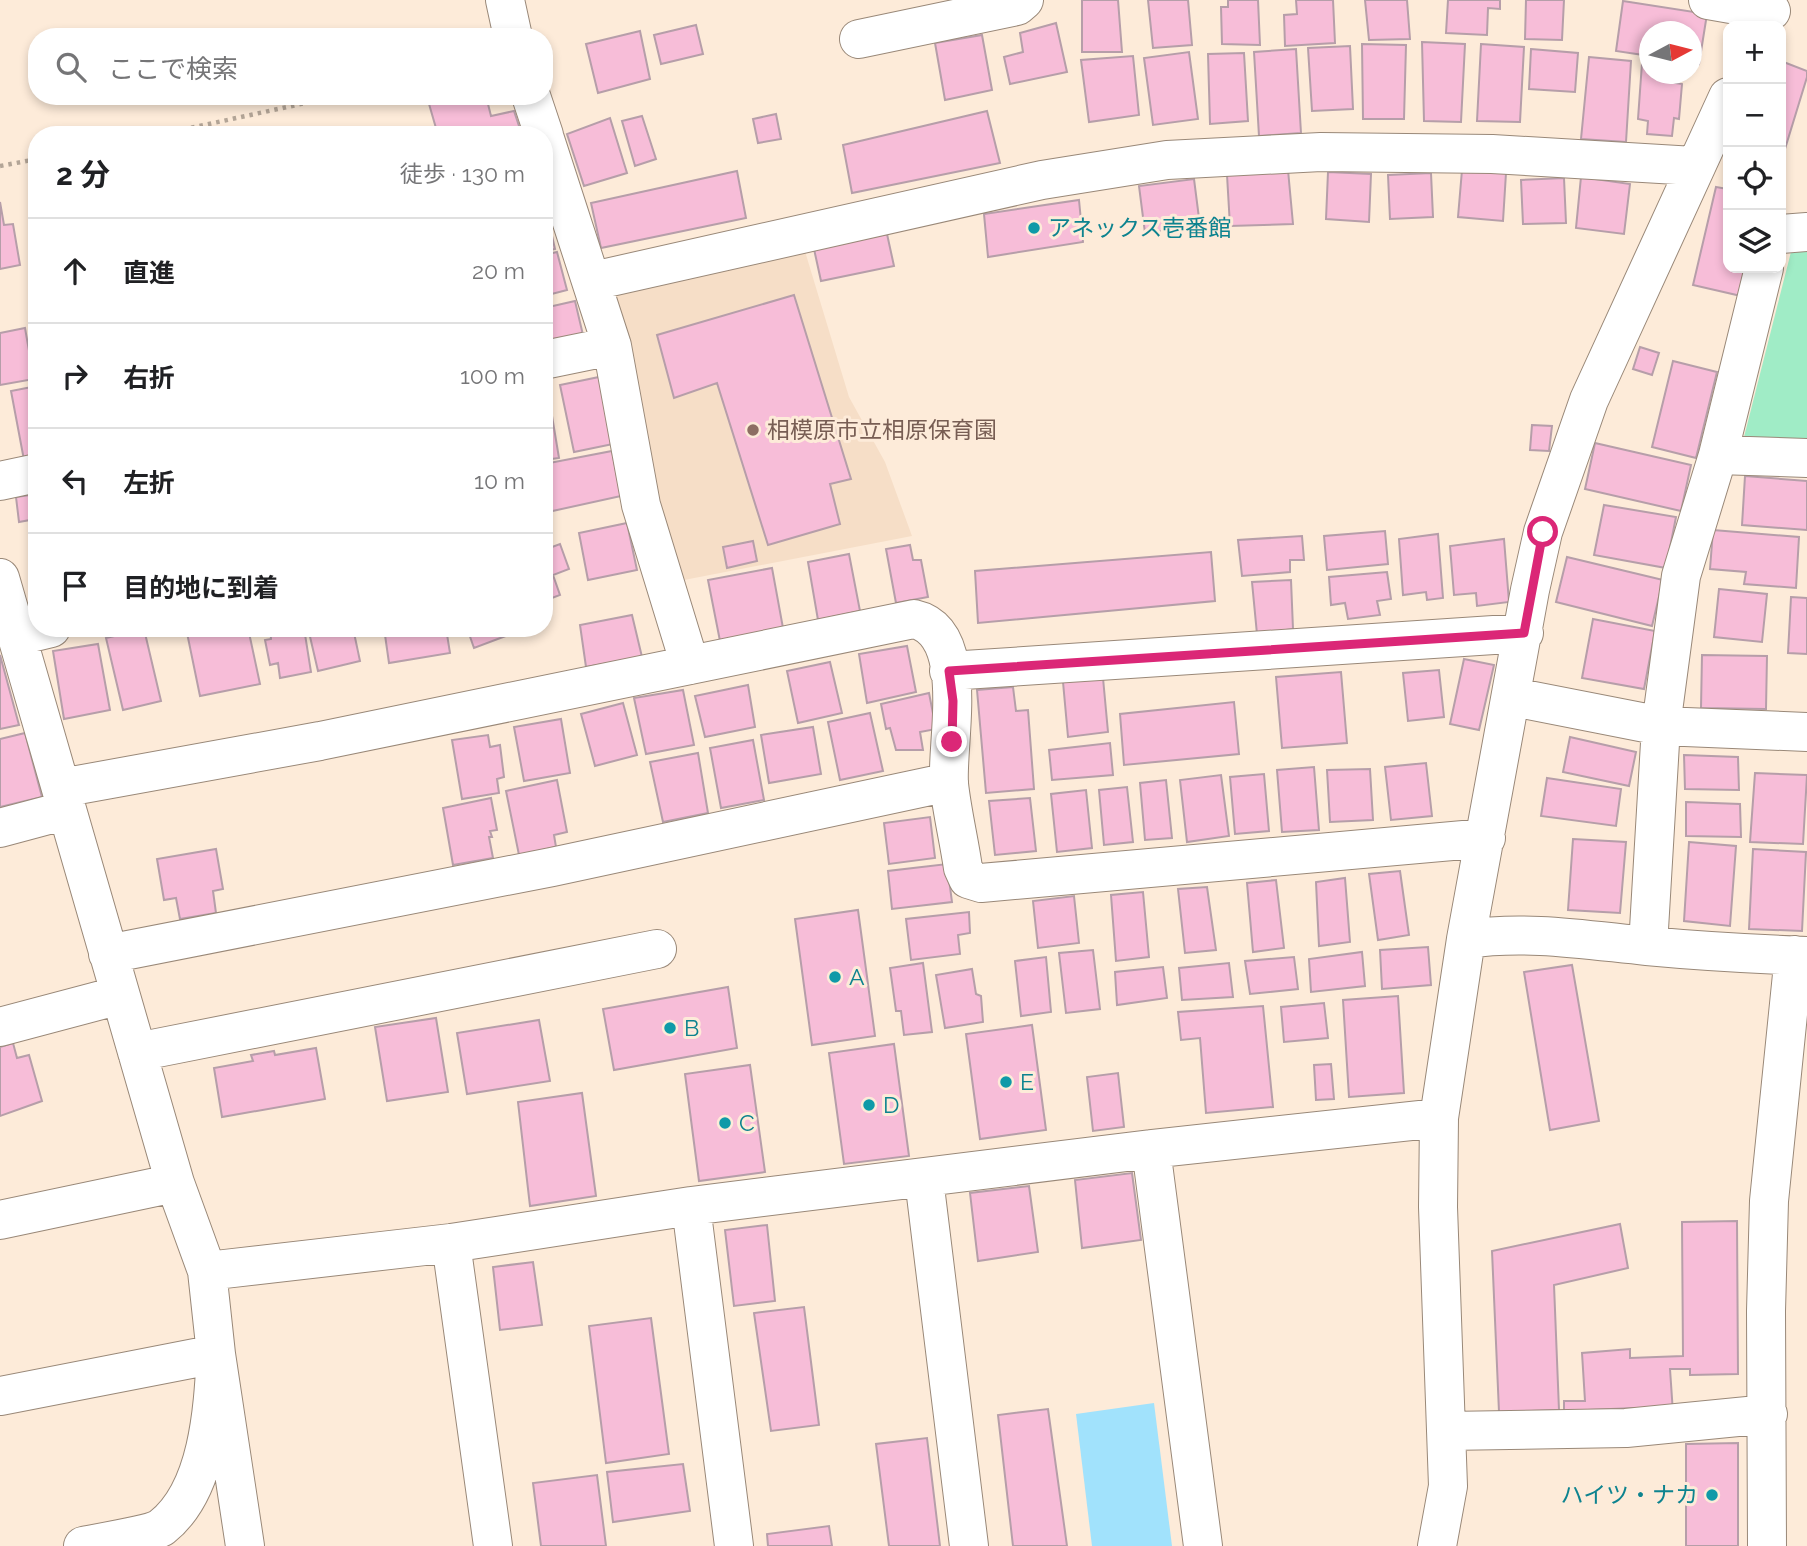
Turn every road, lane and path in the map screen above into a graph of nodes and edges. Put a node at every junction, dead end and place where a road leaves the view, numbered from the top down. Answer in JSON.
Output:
{"nodes":[{"id":1,"x":505,"y":0,"type":"edge"},
{"id":2,"x":1024,"y":0,"type":"edge"},
{"id":3,"x":1708,"y":0,"type":"edge"},
{"id":4,"x":1771,"y":13,"type":"edge"},
{"id":5,"x":511,"y":28,"type":"edge"},
{"id":6,"x":859,"y":39,"type":"dead end"},
{"id":7,"x":296,"y":105,"type":"edge"},
{"id":8,"x":534,"y":105,"type":"edge"},
{"id":9,"x":1723,"y":107,"type":"edge"},
{"id":10,"x":200,"y":126,"type":"edge"},
{"id":11,"x":539,"y":126,"type":"edge"},
{"id":12,"x":28,"y":161,"type":"edge"},
{"id":13,"x":0,"y":166,"type":"edge"},
{"id":14,"x":1694,"y":166,"type":"junction"},
{"id":15,"x":553,"y":170,"type":"edge"},
{"id":16,"x":1807,"y":232,"type":"edge"},
{"id":17,"x":1786,"y":234,"type":"edge"},
{"id":18,"x":1764,"y":273,"type":"edge"},
{"id":19,"x":593,"y":281,"type":"junction"},
{"id":20,"x":612,"y":346,"type":"junction"},
{"id":21,"x":553,"y":358,"type":"edge"},
{"id":22,"x":1718,"y":455,"type":"junction"},
{"id":23,"x":1807,"y":458,"type":"edge"},
{"id":24,"x":28,"y":475,"type":"edge"},
{"id":25,"x":0,"y":481,"type":"edge"},
{"id":26,"x":0,"y":578,"type":"edge"},
{"id":27,"x":28,"y":622,"type":"edge"},
{"id":28,"x":1524,"y":633,"type":"junction"},
{"id":29,"x":35,"y":637,"type":"edge"},
{"id":30,"x":690,"y":665,"type":"junction"},
{"id":31,"x":949,"y":671,"type":"junction"},
{"id":32,"x":1513,"y":697,"type":"junction"},
{"id":33,"x":1661,"y":726,"type":"junction"},
{"id":34,"x":1807,"y":732,"type":"edge"},
{"id":35,"x":949,"y":782,"type":"junction"},
{"id":36,"x":64,"y":799,"type":"junction"},
{"id":37,"x":0,"y":828,"type":"edge"},
{"id":38,"x":1486,"y":838,"type":"junction"},
{"id":39,"x":1466,"y":939,"type":"junction"},
{"id":40,"x":1648,"y":946,"type":"junction"},
{"id":41,"x":657,"y":950,"type":"dead end"},
{"id":42,"x":108,"y":954,"type":"junction"},
{"id":43,"x":1800,"y":956,"type":"edge"},
{"id":44,"x":120,"y":995,"type":"junction"},
{"id":45,"x":0,"y":1027,"type":"edge"},
{"id":46,"x":137,"y":1052,"type":"junction"},
{"id":47,"x":1439,"y":1118,"type":"junction"},
{"id":48,"x":1151,"y":1149,"type":"junction"},
{"id":49,"x":924,"y":1179,"type":"junction"},
{"id":50,"x":176,"y":1183,"type":"junction"},
{"id":51,"x":691,"y":1206,"type":"junction"},
{"id":52,"x":0,"y":1220,"type":"edge"},
{"id":53,"x":451,"y":1242,"type":"junction"},
{"id":54,"x":207,"y":1271,"type":"junction"},
{"id":55,"x":216,"y":1354,"type":"junction"},
{"id":56,"x":0,"y":1396,"type":"edge"},
{"id":57,"x":1768,"y":1414,"type":"junction"},
{"id":58,"x":1446,"y":1431,"type":"junction"},
{"id":59,"x":161,"y":1537,"type":"edge"},
{"id":60,"x":83,"y":1546,"type":"edge"},
{"id":61,"x":245,"y":1546,"type":"edge"},
{"id":62,"x":493,"y":1546,"type":"edge"},
{"id":63,"x":734,"y":1546,"type":"edge"},
{"id":64,"x":969,"y":1546,"type":"edge"},
{"id":65,"x":1203,"y":1546,"type":"edge"},
{"id":66,"x":1437,"y":1546,"type":"edge"},
{"id":67,"x":1767,"y":1546,"type":"edge"}],
"edges":[{"from":1,"to":5,"type":"street"},
{"from":2,"to":6,"type":"street"},
{"from":3,"to":4,"type":"street"},
{"from":7,"to":10,"type":"path"},
{"from":8,"to":11,"type":"street"},
{"from":9,"to":14,"type":"street"},
{"from":12,"to":13,"type":"path"},
{"from":14,"to":19,"type":"street"},
{"from":14,"to":28,"type":"street"},
{"from":15,"to":19,"type":"street"},
{"from":16,"to":17,"type":"street"},
{"from":18,"to":22,"type":"street"},
{"from":19,"to":20,"type":"street"},
{"from":20,"to":21,"type":"street"},
{"from":20,"to":30,"type":"street"},
{"from":22,"to":23,"type":"street"},
{"from":22,"to":33,"type":"street"},
{"from":24,"to":25,"type":"street"},
{"from":26,"to":27,"type":"street"},
{"from":28,"to":31,"type":"street"},
{"from":28,"to":32,"type":"street"},
{"from":29,"to":36,"type":"street"},
{"from":30,"to":31,"type":"street"},
{"from":30,"to":36,"type":"street"},
{"from":31,"to":35,"type":"street"},
{"from":32,"to":33,"type":"street"},
{"from":32,"to":38,"type":"street"},
{"from":33,"to":34,"type":"street"},
{"from":33,"to":40,"type":"street"},
{"from":35,"to":38,"type":"street"},
{"from":35,"to":42,"type":"street"},
{"from":36,"to":37,"type":"street"},
{"from":36,"to":42,"type":"street"},
{"from":38,"to":39,"type":"street"},
{"from":39,"to":40,"type":"street"},
{"from":39,"to":47,"type":"street"},
{"from":40,"to":43,"type":"street"},
{"from":41,"to":46,"type":"street"},
{"from":42,"to":44,"type":"street"},
{"from":43,"to":57,"type":"street"},
{"from":44,"to":45,"type":"street"},
{"from":44,"to":46,"type":"street"},
{"from":46,"to":50,"type":"street"},
{"from":47,"to":48,"type":"street"},
{"from":47,"to":58,"type":"street"},
{"from":48,"to":49,"type":"street"},
{"from":48,"to":65,"type":"street"},
{"from":49,"to":51,"type":"street"},
{"from":49,"to":64,"type":"street"},
{"from":50,"to":52,"type":"street"},
{"from":50,"to":54,"type":"street"},
{"from":51,"to":53,"type":"street"},
{"from":51,"to":63,"type":"street"},
{"from":53,"to":54,"type":"street"},
{"from":53,"to":62,"type":"street"},
{"from":54,"to":55,"type":"street"},
{"from":55,"to":56,"type":"street"},
{"from":55,"to":59,"type":"street"},
{"from":55,"to":61,"type":"street"},
{"from":57,"to":58,"type":"street"},
{"from":57,"to":67,"type":"street"},
{"from":58,"to":66,"type":"street"},
{"from":59,"to":60,"type":"street"}]}
